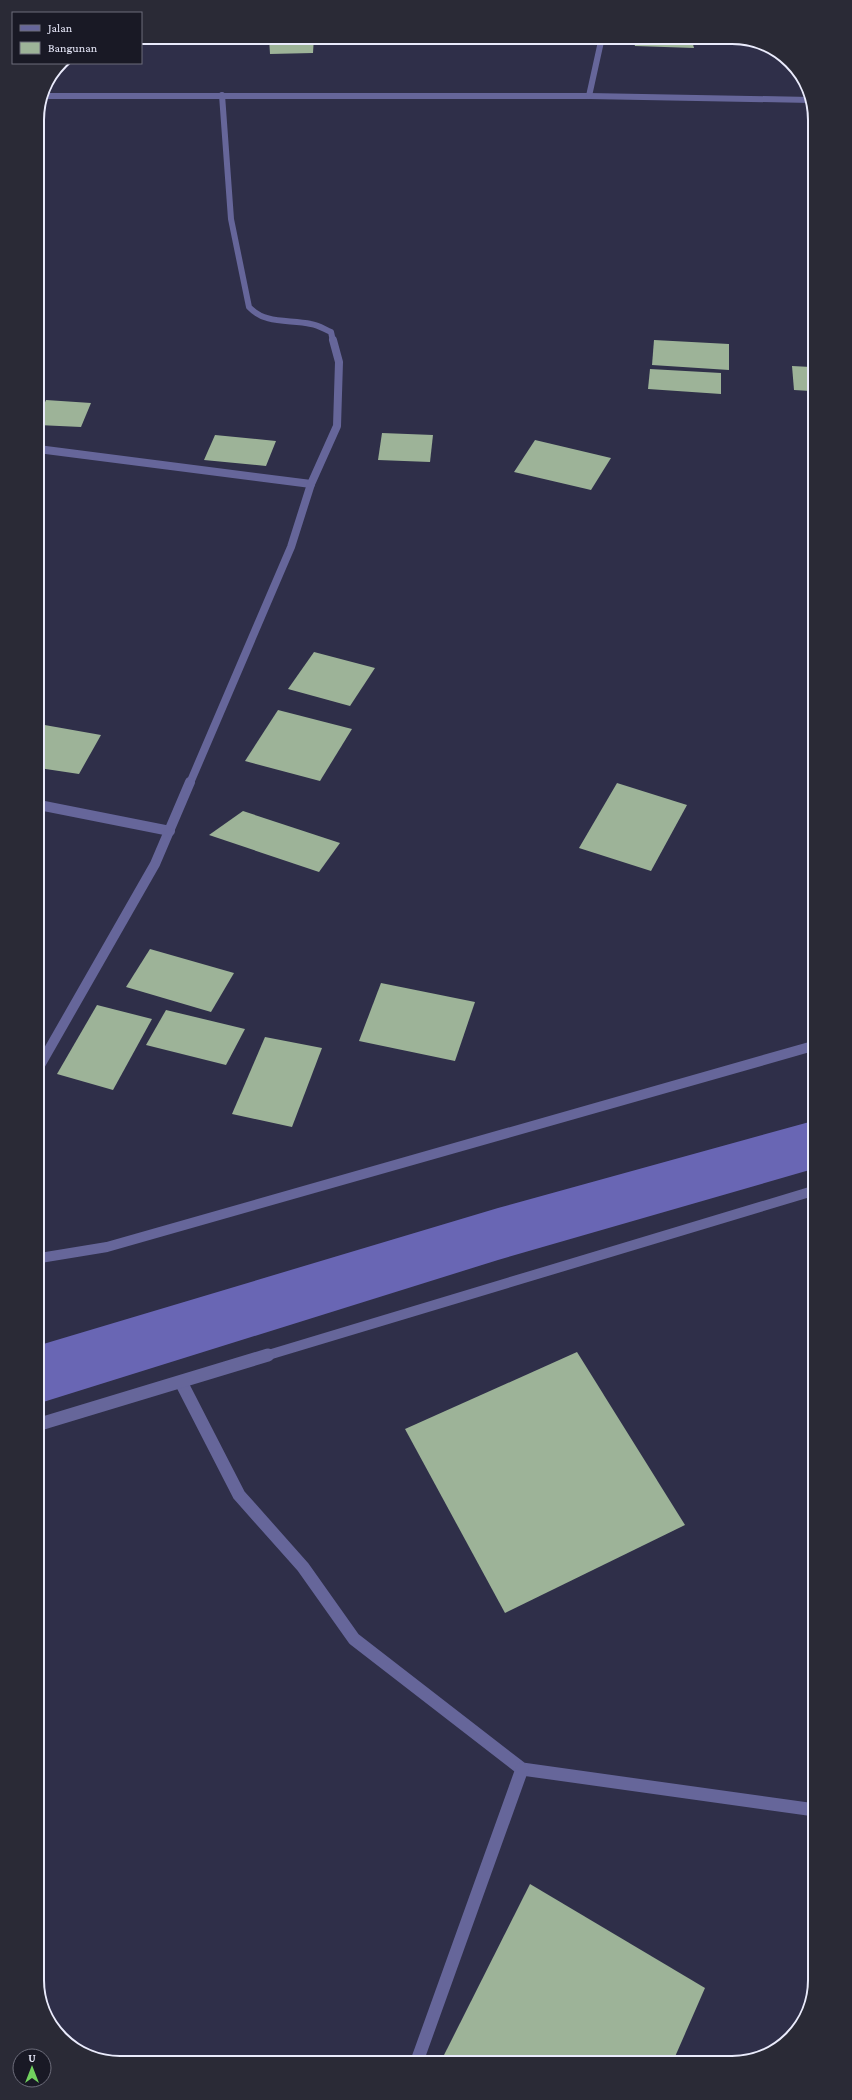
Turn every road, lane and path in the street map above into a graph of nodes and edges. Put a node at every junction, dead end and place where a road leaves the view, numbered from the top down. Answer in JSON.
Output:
{"nodes":[{"id":1,"x":600,"y":44,"type":"edge"},
{"id":2,"x":222,"y":95,"type":"junction"},
{"id":3,"x":49,"y":96,"type":"edge"},
{"id":4,"x":589,"y":96,"type":"junction"},
{"id":5,"x":805,"y":100,"type":"edge"},
{"id":6,"x":44,"y":450,"type":"edge"},
{"id":7,"x":311,"y":484,"type":"junction"},
{"id":8,"x":44,"y":806,"type":"edge"},
{"id":9,"x":170,"y":831,"type":"junction"},
{"id":10,"x":808,"y":1047,"type":"edge"},
{"id":11,"x":44,"y":1058,"type":"edge"},
{"id":12,"x":808,"y":1193,"type":"edge"},
{"id":13,"x":44,"y":1257,"type":"edge"},
{"id":14,"x":181,"y":1382,"type":"junction"},
{"id":15,"x":44,"y":1423,"type":"edge"},
{"id":16,"x":522,"y":1769,"type":"junction"},
{"id":17,"x":808,"y":1809,"type":"edge"},
{"id":18,"x":419,"y":2056,"type":"edge"}],
"edges":[{"from":1,"to":4,"type":"street"},
{"from":2,"to":3,"type":"street"},
{"from":2,"to":4,"type":"street"},
{"from":2,"to":7,"type":"street"},
{"from":4,"to":5,"type":"street"},
{"from":6,"to":7,"type":"street"},
{"from":7,"to":9,"type":"street"},
{"from":8,"to":9,"type":"street"},
{"from":9,"to":11,"type":"street"},
{"from":10,"to":13,"type":"street"},
{"from":12,"to":14,"type":"street"},
{"from":14,"to":15,"type":"street"},
{"from":14,"to":16,"type":"street"},
{"from":16,"to":17,"type":"street"},
{"from":16,"to":18,"type":"street"}]}
